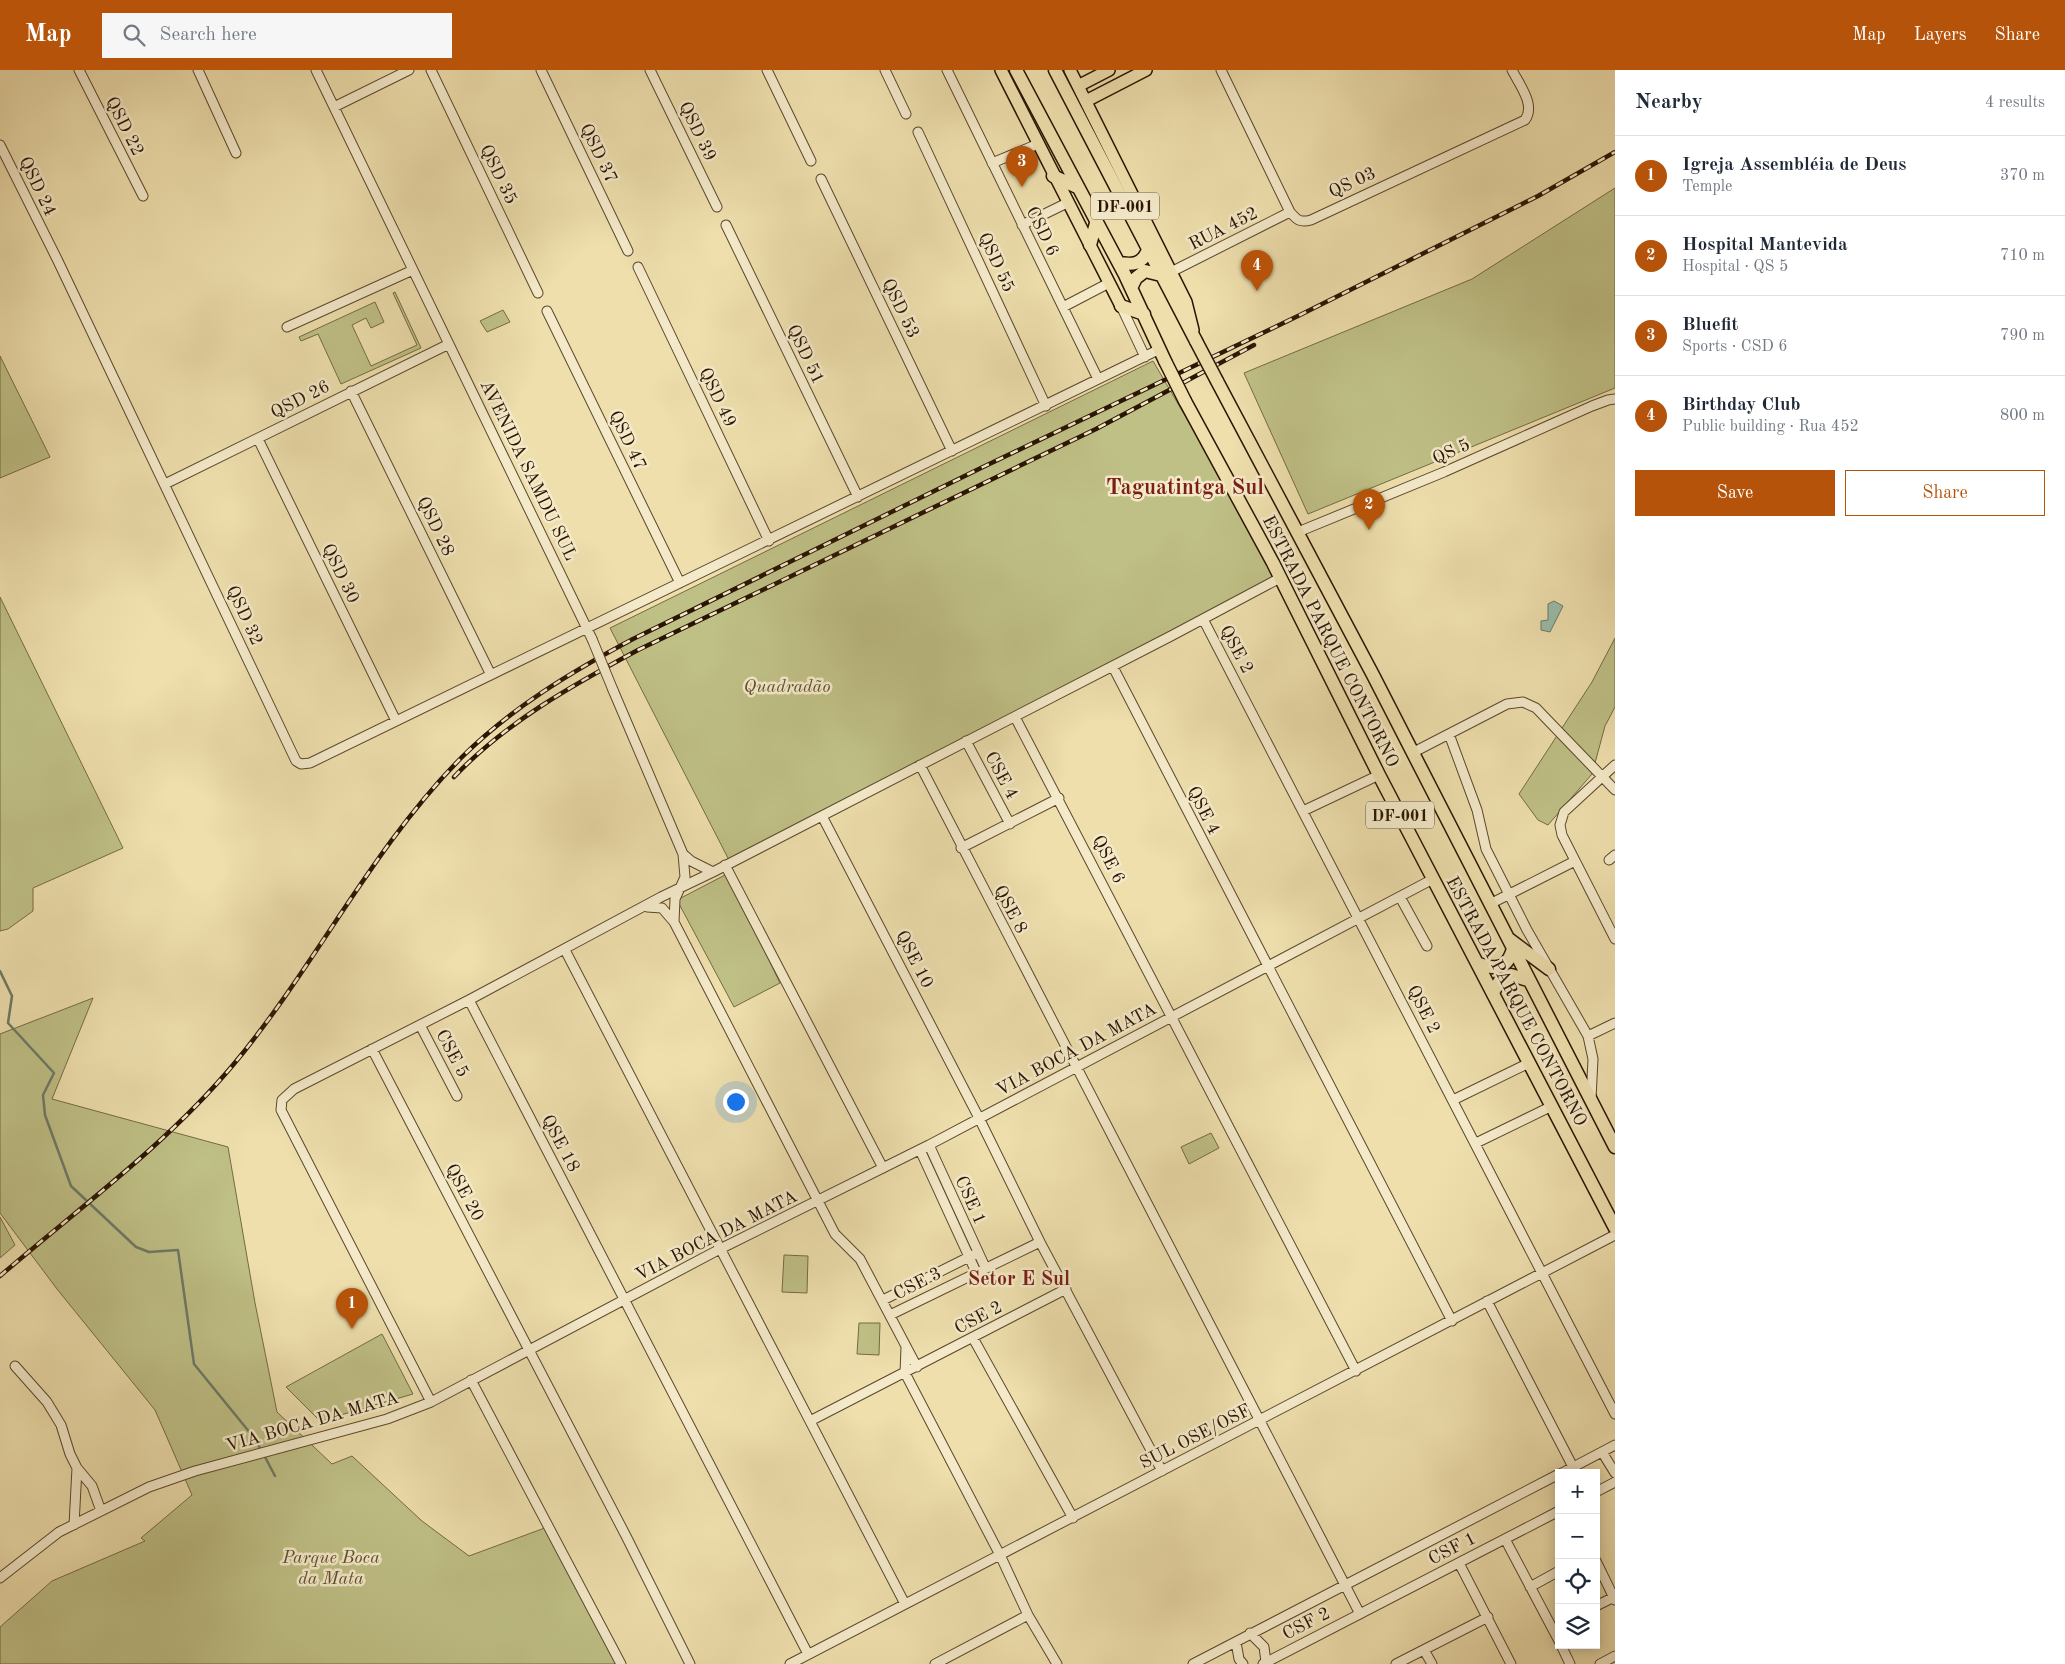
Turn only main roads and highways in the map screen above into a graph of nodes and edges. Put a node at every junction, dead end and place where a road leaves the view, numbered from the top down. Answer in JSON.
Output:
{"nodes":[{"id":1,"x":1001,"y":70,"type":"edge"},
{"id":2,"x":1016,"y":70,"type":"edge"},
{"id":3,"x":1055,"y":70,"type":"edge"},
{"id":4,"x":1070,"y":70,"type":"edge"},
{"id":5,"x":1110,"y":70,"type":"edge"},
{"id":6,"x":1118,"y":70,"type":"edge"},
{"id":7,"x":1146,"y":70,"type":"edge"},
{"id":8,"x":1124,"y":81,"type":"junction"},
{"id":9,"x":1078,"y":86,"type":"junction"},
{"id":10,"x":1086,"y":101,"type":"junction"},
{"id":11,"x":1053,"y":176,"type":"junction"},
{"id":12,"x":1122,"y":176,"type":"junction"},
{"id":13,"x":1077,"y":187,"type":"junction"},
{"id":14,"x":1118,"y":192,"type":"junction"},
{"id":15,"x":1096,"y":223,"type":"junction"},
{"id":16,"x":1090,"y":245,"type":"junction"},
{"id":17,"x":1148,"y":250,"type":"junction"},
{"id":18,"x":1119,"y":263,"type":"junction"},
{"id":19,"x":1166,"y":274,"type":"junction"},
{"id":20,"x":1131,"y":288,"type":"junction"},
{"id":21,"x":1121,"y":306,"type":"joint"},
{"id":22,"x":1144,"y":314,"type":"junction"},
{"id":23,"x":1510,"y":944,"type":"junction"},
{"id":24,"x":1478,"y":964,"type":"junction"},
{"id":25,"x":1549,"y":968,"type":"road end"},
{"id":26,"x":1528,"y":980,"type":"junction"},
{"id":27,"x":1493,"y":993,"type":"junction"},
{"id":28,"x":1615,"y":1147,"type":"edge"},
{"id":29,"x":1615,"y":1228,"type":"edge"}],
"edges":[{"from":1,"to":11,"type":"main road"},
{"from":2,"to":13,"type":"highway","name":"ESTRADA PARQUE CONTORNO","number":"DF-001"},
{"from":3,"to":14,"type":"highway","name":"ESTRADA PARQUE CONTORNO","number":"DF-001"},
{"from":4,"to":9,"type":"main road"},
{"from":5,"to":9,"type":"main road"},
{"from":6,"to":8,"type":"main road"},
{"from":7,"to":8,"type":"main road"},
{"from":8,"to":10,"type":"main road"},
{"from":9,"to":10,"type":"main road"},
{"from":10,"to":12,"type":"main road"},
{"from":11,"to":13,"type":"highway"},
{"from":11,"to":16,"type":"main road"},
{"from":12,"to":14,"type":"highway"},
{"from":12,"to":19,"type":"main road"},
{"from":13,"to":15,"type":"highway","name":"ESTRADA PARQUE CONTORNO","number":"DF-001"},
{"from":14,"to":17,"type":"highway","name":"ESTRADA PARQUE CONTORNO","number":"DF-001"},
{"from":15,"to":16,"type":"highway"},
{"from":15,"to":18,"type":"highway","name":"ESTRADA PARQUE CONTORNO","number":"DF-001"},
{"from":16,"to":21,"type":"main road"},
{"from":17,"to":18,"type":"highway"},
{"from":17,"to":19,"type":"highway","name":"ESTRADA PARQUE CONTORNO","number":"DF-001"},
{"from":18,"to":20,"type":"highway","name":"ESTRADA PARQUE CONTORNO","number":"DF-001"},
{"from":19,"to":20,"type":"highway"},
{"from":19,"to":23,"type":"highway","name":"ESTRADA PARQUE CONTORNO","number":"DF-001","bridge":true},
{"from":20,"to":22,"type":"highway","name":"ESTRADA PARQUE CONTORNO","number":"DF-001"},
{"from":21,"to":22,"type":"highway"},
{"from":22,"to":24,"type":"highway","name":"ESTRADA PARQUE CONTORNO","number":"DF-001","bridge":true},
{"from":23,"to":24,"type":"highway"},
{"from":23,"to":25,"type":"highway"},
{"from":23,"to":26,"type":"highway","name":"ESTRADA PARQUE CONTORNO","number":"DF-001"},
{"from":24,"to":27,"type":"highway","name":"ESTRADA PARQUE CONTORNO","number":"DF-001"},
{"from":26,"to":27,"type":"highway"},
{"from":26,"to":28,"type":"highway","name":"ESTRADA PARQUE CONTORNO","number":"DF-001"},
{"from":27,"to":29,"type":"highway","name":"ESTRADA PARQUE CONTORNO","number":"DF-001"}]}
